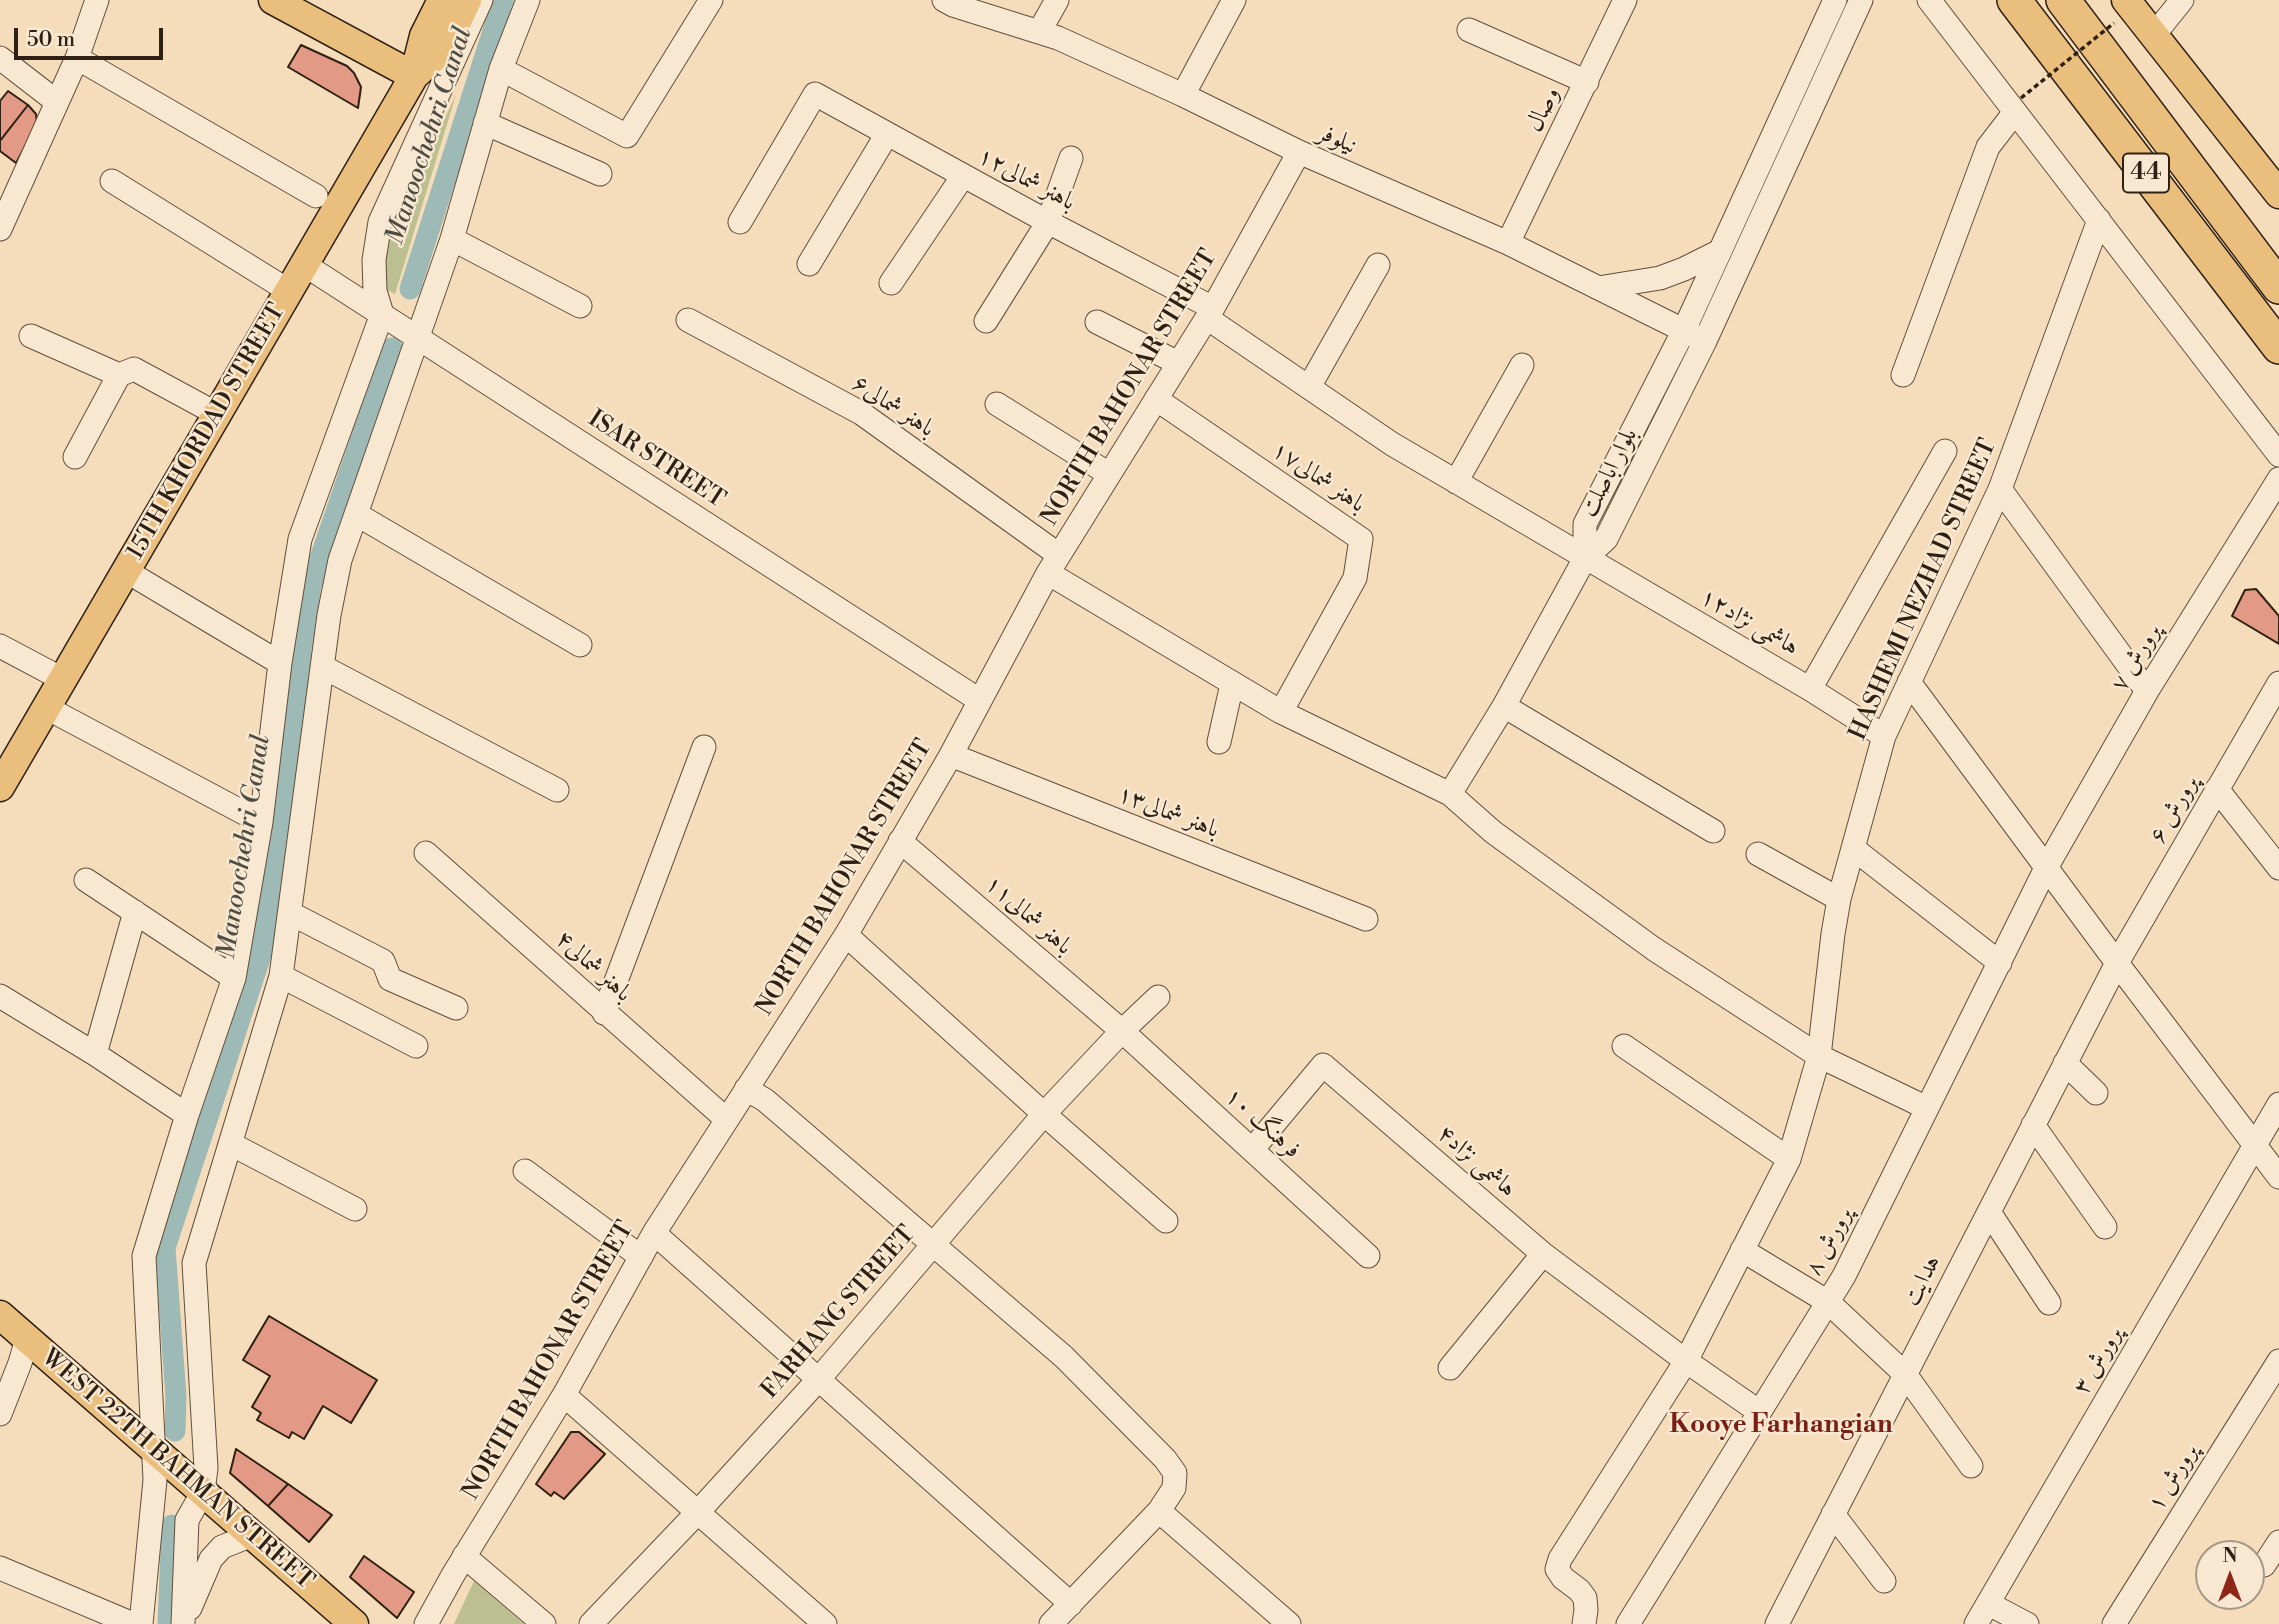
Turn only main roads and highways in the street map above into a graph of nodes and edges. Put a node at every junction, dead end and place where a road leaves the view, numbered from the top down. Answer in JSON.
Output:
{"nodes":[{"id":1,"x":273,"y":0,"type":"edge"},
{"id":2,"x":442,"y":0,"type":"edge"},
{"id":3,"x":467,"y":0,"type":"edge"},
{"id":4,"x":2014,"y":0,"type":"edge"},
{"id":5,"x":2063,"y":0,"type":"edge"},
{"id":6,"x":2120,"y":11,"type":"edge"},
{"id":7,"x":414,"y":76,"type":"junction"},
{"id":8,"x":2278,"y":191,"type":"edge"},
{"id":9,"x":2279,"y":287,"type":"edge"},
{"id":10,"x":2279,"y":347,"type":"edge"},
{"id":11,"x":0,"y":788,"type":"edge"},
{"id":12,"x":0,"y":1315,"type":"edge"},
{"id":13,"x":354,"y":1624,"type":"edge"}],
"edges":[{"from":1,"to":7,"type":"main road"},
{"from":2,"to":7,"type":"main road","name":"15TH KHORDAD STREET"},
{"from":3,"to":7,"type":"main road","name":"15TH KHORDAD STREET"},
{"from":4,"to":10,"type":"highway","number":"44"},
{"from":5,"to":9,"type":"highway","number":"44"},
{"from":6,"to":8,"type":"main road"},
{"from":7,"to":11,"type":"main road","name":"15TH KHORDAD STREET"},
{"from":12,"to":13,"type":"main road","name":"WEST 22TH BAHMAN STREET"}]}
